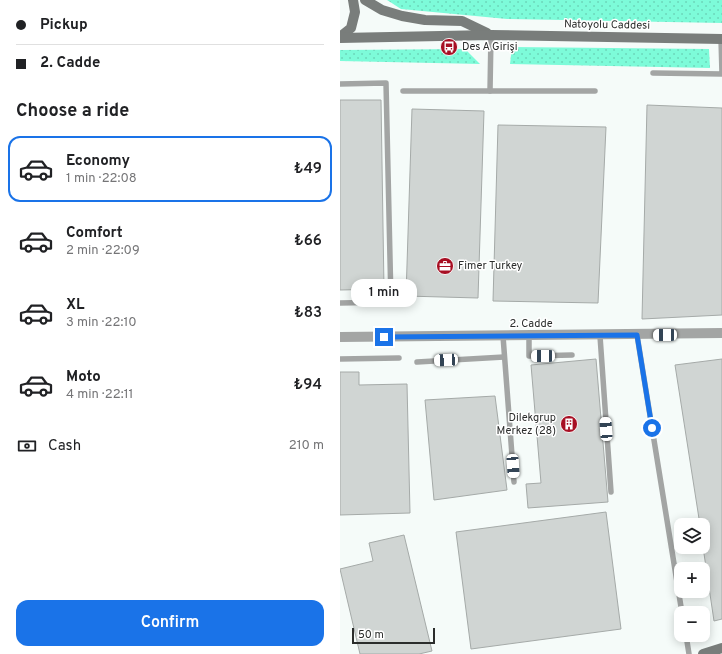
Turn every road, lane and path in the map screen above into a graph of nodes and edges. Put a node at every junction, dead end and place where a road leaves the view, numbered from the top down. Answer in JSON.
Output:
{"nodes":[{"id":1,"x":353,"y":0,"type":"edge"},
{"id":2,"x":365,"y":0,"type":"edge"},
{"id":3,"x":491,"y":35,"type":"junction"},
{"id":4,"x":340,"y":38,"type":"edge"},
{"id":5,"x":722,"y":39,"type":"edge"},
{"id":6,"x":653,"y":73,"type":"dead end"},
{"id":7,"x":340,"y":84,"type":"edge"},
{"id":8,"x":403,"y":91,"type":"dead end"},
{"id":9,"x":490,"y":91,"type":"junction"},
{"id":10,"x":594,"y":92,"type":"dead end"},
{"id":11,"x":340,"y":303,"type":"edge"},
{"id":12,"x":722,"y":333,"type":"edge"},
{"id":13,"x":637,"y":335,"type":"junction"},
{"id":14,"x":503,"y":336,"type":"junction"},
{"id":15,"x":529,"y":336,"type":"junction"},
{"id":16,"x":600,"y":336,"type":"junction"},
{"id":17,"x":340,"y":337,"type":"edge"},
{"id":18,"x":572,"y":355,"type":"dead end"},
{"id":19,"x":504,"y":357,"type":"junction"},
{"id":20,"x":399,"y":358,"type":"dead end"},
{"id":21,"x":340,"y":359,"type":"edge"},
{"id":22,"x":417,"y":362,"type":"dead end"},
{"id":23,"x":514,"y":482,"type":"dead end"},
{"id":24,"x":611,"y":492,"type":"dead end"},
{"id":25,"x":681,"y":606,"type":"edge"},
{"id":26,"x":687,"y":642,"type":"edge"},
{"id":27,"x":722,"y":648,"type":"edge"},
{"id":28,"x":689,"y":654,"type":"edge"},
{"id":29,"x":703,"y":654,"type":"edge"}],
"edges":[{"from":1,"to":4,"type":"main road","name":"Natoyolu Caddesi"},
{"from":2,"to":3,"type":"main road","name":"Natoyolu Caddesi"},
{"from":3,"to":4,"type":"main road","name":"Natoyolu Caddesi"},
{"from":3,"to":5,"type":"main road","name":"Natoyolu Caddesi"},
{"from":3,"to":9,"type":"lane"},
{"from":5,"to":6,"type":"lane"},
{"from":7,"to":11,"type":"lane"},
{"from":8,"to":9,"type":"lane"},
{"from":9,"to":10,"type":"lane"},
{"from":12,"to":13,"type":"street","name":"2. Cadde"},
{"from":13,"to":16,"type":"street","name":"2. Cadde"},
{"from":13,"to":25,"type":"lane"},
{"from":14,"to":15,"type":"street","name":"2. Cadde"},
{"from":14,"to":17,"type":"street","name":"2. Cadde"},
{"from":14,"to":19,"type":"lane"},
{"from":15,"to":16,"type":"street","name":"2. Cadde"},
{"from":15,"to":18,"type":"lane"},
{"from":16,"to":24,"type":"lane"},
{"from":19,"to":22,"type":"lane"},
{"from":19,"to":23,"type":"lane"},
{"from":20,"to":21,"type":"lane"},
{"from":26,"to":28,"type":"lane"},
{"from":27,"to":29,"type":"main road"}]}
